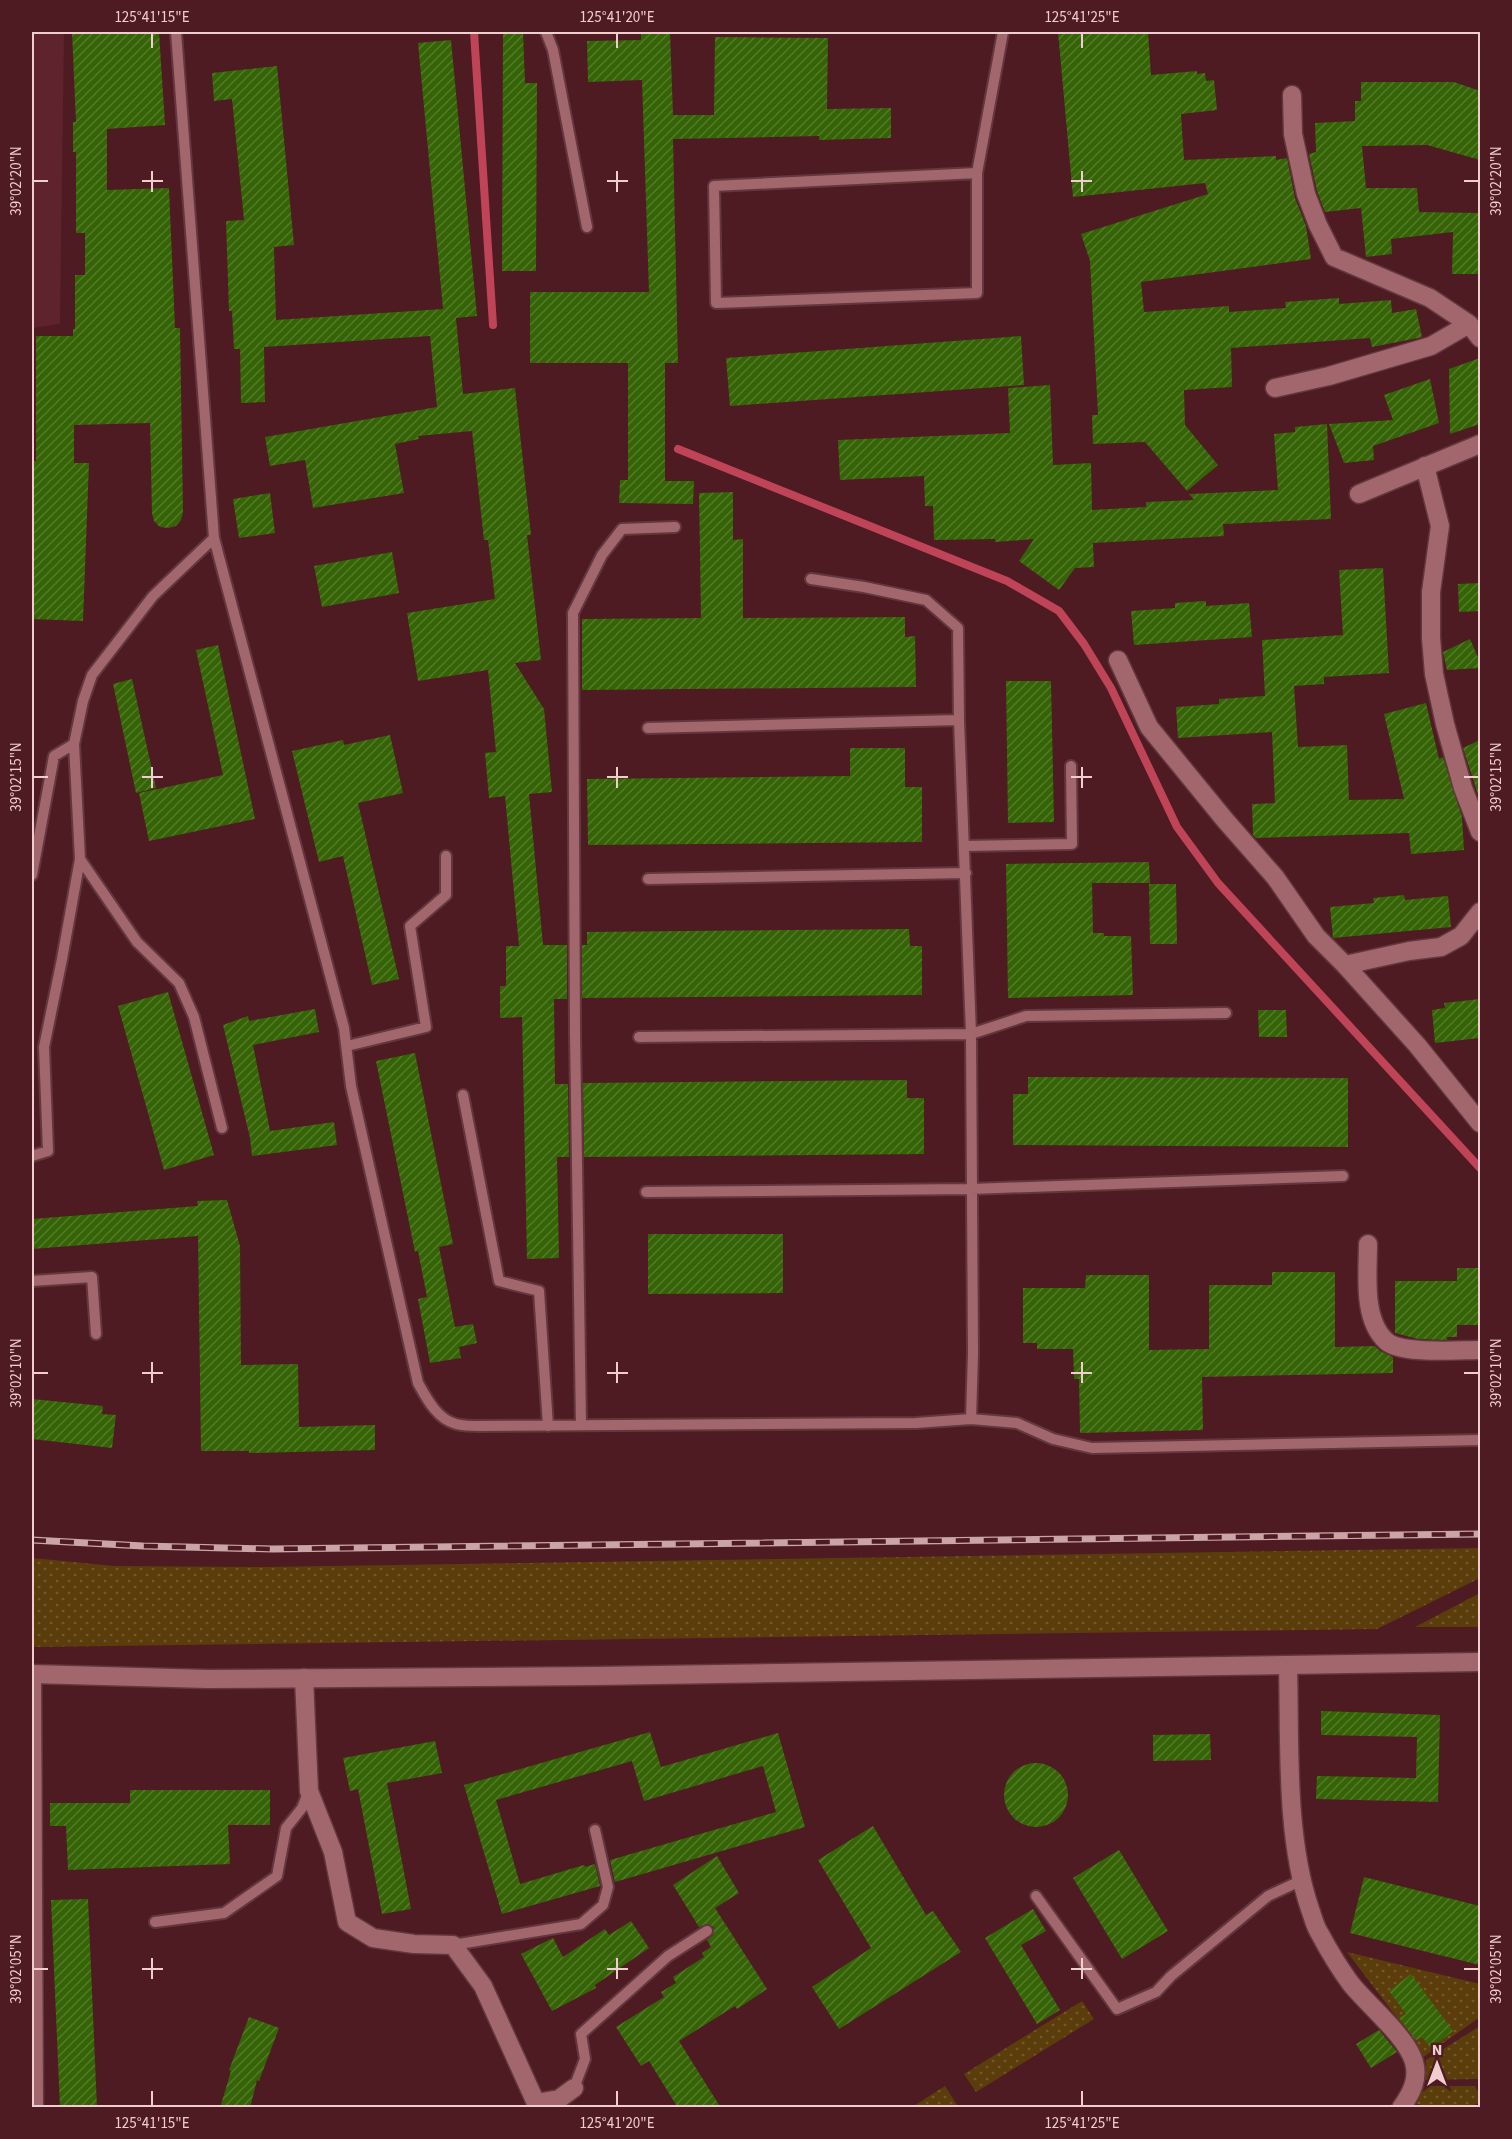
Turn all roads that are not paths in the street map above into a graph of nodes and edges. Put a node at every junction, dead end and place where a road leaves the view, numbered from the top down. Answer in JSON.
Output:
{"nodes":[{"id":1,"x":176,"y":32,"type":"edge"},
{"id":2,"x":546,"y":32,"type":"edge"},
{"id":3,"x":1003,"y":32,"type":"edge"},
{"id":4,"x":1292,"y":95,"type":"dead end"},
{"id":5,"x":977,"y":172,"type":"junction"},
{"id":6,"x":587,"y":228,"type":"dead end"},
{"id":7,"x":1475,"y":331,"type":"edge"},
{"id":8,"x":1275,"y":388,"type":"dead end"},
{"id":9,"x":1480,"y":444,"type":"edge"},
{"id":10,"x":1425,"y":466,"type":"junction"},
{"id":11,"x":1359,"y":494,"type":"dead end"},
{"id":12,"x":675,"y":527,"type":"dead end"},
{"id":13,"x":214,"y":538,"type":"junction"},
{"id":14,"x":811,"y":579,"type":"dead end"},
{"id":15,"x":1118,"y":660,"type":"dead end"},
{"id":16,"x":959,"y":720,"type":"junction"},
{"id":17,"x":648,"y":728,"type":"dead end"},
{"id":18,"x":74,"y":744,"type":"junction"},
{"id":19,"x":1071,"y":766,"type":"dead end"},
{"id":20,"x":1480,"y":832,"type":"edge"},
{"id":21,"x":965,"y":846,"type":"junction"},
{"id":22,"x":446,"y":856,"type":"dead end"},
{"id":23,"x":80,"y":859,"type":"junction"},
{"id":24,"x":966,"y":873,"type":"junction"},
{"id":25,"x":32,"y":875,"type":"edge"},
{"id":26,"x":648,"y":879,"type":"dead end"},
{"id":27,"x":1480,"y":912,"type":"edge"},
{"id":28,"x":1345,"y":965,"type":"junction"},
{"id":29,"x":1226,"y":1013,"type":"dead end"},
{"id":30,"x":971,"y":1034,"type":"junction"},
{"id":31,"x":639,"y":1037,"type":"dead end"},
{"id":32,"x":347,"y":1046,"type":"junction"},
{"id":33,"x":463,"y":1095,"type":"dead end"},
{"id":34,"x":1480,"y":1123,"type":"edge"},
{"id":35,"x":222,"y":1128,"type":"dead end"},
{"id":36,"x":32,"y":1156,"type":"edge"},
{"id":37,"x":1343,"y":1176,"type":"dead end"},
{"id":38,"x":971,"y":1188,"type":"junction"},
{"id":39,"x":646,"y":1191,"type":"dead end"},
{"id":40,"x":1368,"y":1244,"type":"dead end"},
{"id":41,"x":32,"y":1281,"type":"edge"},
{"id":42,"x":96,"y":1334,"type":"dead end"},
{"id":43,"x":1480,"y":1350,"type":"edge"},
{"id":44,"x":971,"y":1419,"type":"junction"},
{"id":45,"x":581,"y":1425,"type":"junction"},
{"id":46,"x":548,"y":1426,"type":"junction"},
{"id":47,"x":1480,"y":1440,"type":"edge"},
{"id":48,"x":1480,"y":1662,"type":"edge"},
{"id":49,"x":1288,"y":1666,"type":"junction"},
{"id":50,"x":32,"y":1674,"type":"edge"},
{"id":51,"x":304,"y":1678,"type":"junction"},
{"id":52,"x":309,"y":1791,"type":"junction"},
{"id":53,"x":595,"y":1830,"type":"dead end"},
{"id":54,"x":1300,"y":1881,"type":"junction"},
{"id":55,"x":1036,"y":1896,"type":"dead end"},
{"id":56,"x":155,"y":1922,"type":"dead end"},
{"id":57,"x":707,"y":1931,"type":"dead end"},
{"id":58,"x":453,"y":1945,"type":"junction"},
{"id":59,"x":574,"y":2088,"type":"joint"},
{"id":60,"x":34,"y":2108,"type":"edge"},
{"id":61,"x":1401,"y":2108,"type":"edge"}],
"edges":[{"from":1,"to":13,"type":"lane"},
{"from":2,"to":6,"type":"lane"},
{"from":3,"to":5,"type":"lane"},
{"from":4,"to":7,"type":"street"},
{"from":5,"to":5,"type":"lane"},
{"from":7,"to":8,"type":"street"},
{"from":9,"to":10,"type":"street"},
{"from":10,"to":11,"type":"street"},
{"from":10,"to":20,"type":"street"},
{"from":12,"to":45,"type":"lane"},
{"from":13,"to":18,"type":"lane"},
{"from":13,"to":32,"type":"lane"},
{"from":14,"to":16,"type":"lane"},
{"from":15,"to":28,"type":"street"},
{"from":16,"to":17,"type":"lane"},
{"from":16,"to":21,"type":"lane"},
{"from":18,"to":23,"type":"lane"},
{"from":18,"to":25,"type":"lane"},
{"from":19,"to":21,"type":"lane"},
{"from":21,"to":24,"type":"lane"},
{"from":22,"to":32,"type":"lane"},
{"from":23,"to":35,"type":"lane"},
{"from":23,"to":36,"type":"lane"},
{"from":24,"to":26,"type":"lane"},
{"from":24,"to":30,"type":"lane"},
{"from":27,"to":28,"type":"street"},
{"from":28,"to":34,"type":"street"},
{"from":29,"to":30,"type":"lane"},
{"from":30,"to":31,"type":"lane"},
{"from":30,"to":38,"type":"lane"},
{"from":32,"to":46,"type":"lane"},
{"from":33,"to":46,"type":"lane"},
{"from":37,"to":38,"type":"lane"},
{"from":38,"to":39,"type":"lane"},
{"from":38,"to":44,"type":"lane"},
{"from":40,"to":43,"type":"street"},
{"from":41,"to":42,"type":"lane"},
{"from":44,"to":45,"type":"lane"},
{"from":44,"to":47,"type":"lane"},
{"from":45,"to":46,"type":"lane"},
{"from":48,"to":49,"type":"street"},
{"from":49,"to":51,"type":"street"},
{"from":49,"to":54,"type":"street"},
{"from":50,"to":51,"type":"street"},
{"from":50,"to":60,"type":"street"},
{"from":51,"to":52,"type":"street"},
{"from":52,"to":56,"type":"lane"},
{"from":52,"to":58,"type":"street"},
{"from":53,"to":58,"type":"lane"},
{"from":54,"to":55,"type":"lane"},
{"from":54,"to":61,"type":"street"},
{"from":57,"to":59,"type":"lane"},
{"from":58,"to":59,"type":"street"}]}
